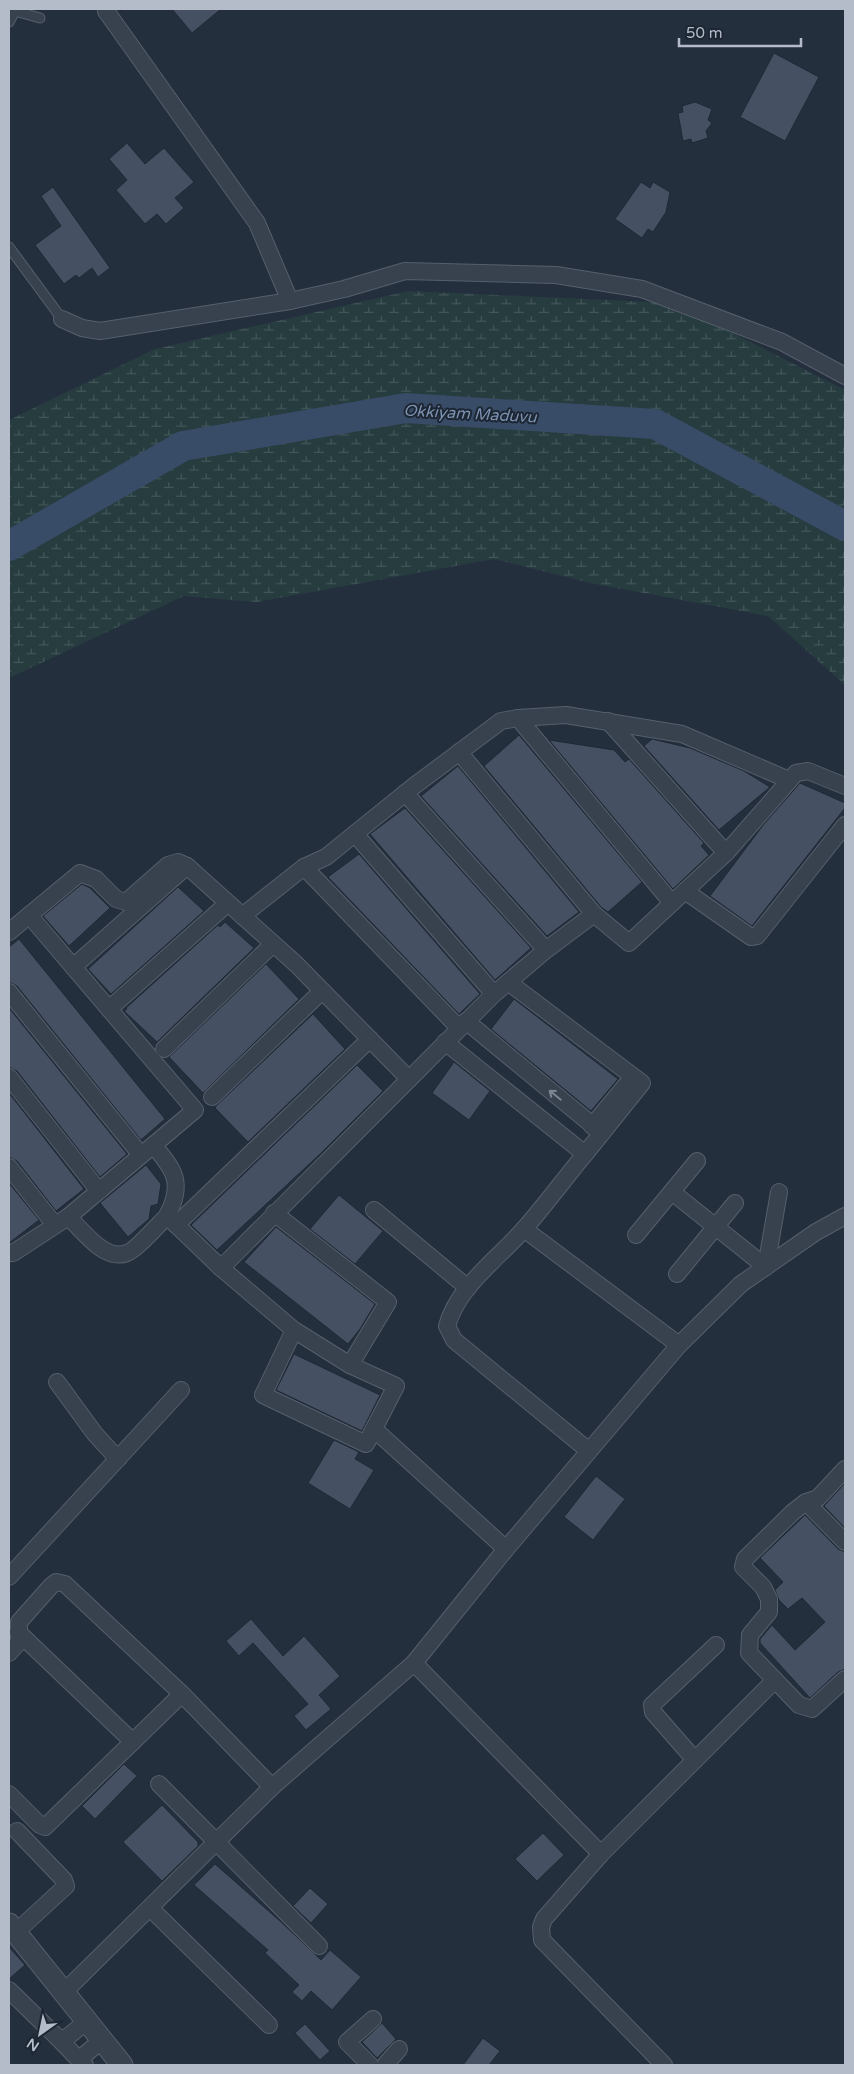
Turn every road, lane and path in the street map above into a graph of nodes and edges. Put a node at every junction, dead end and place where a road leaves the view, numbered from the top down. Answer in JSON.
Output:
{"nodes":[{"id":1,"x":15,"y":10,"type":"edge"},
{"id":2,"x":106,"y":11,"type":"dead end"},
{"id":3,"x":40,"y":18,"type":"dead end"},
{"id":4,"x":9,"y":22,"type":"edge"},
{"id":5,"x":9,"y":247,"type":"edge"},
{"id":6,"x":290,"y":301,"type":"junction"},
{"id":7,"x":62,"y":319,"type":"joint"},
{"id":8,"x":845,"y":376,"type":"edge"},
{"id":9,"x":518,"y":718,"type":"junction"},
{"id":10,"x":608,"y":722,"type":"junction"},
{"id":11,"x":459,"y":752,"type":"junction"},
{"id":12,"x":789,"y":780,"type":"junction"},
{"id":13,"x":845,"y":786,"type":"edge"},
{"id":14,"x":405,"y":793,"type":"junction"},
{"id":15,"x":845,"y":825,"type":"edge"},
{"id":16,"x":355,"y":834,"type":"junction"},
{"id":17,"x":726,"y":853,"type":"junction"},
{"id":18,"x":187,"y":866,"type":"junction"},
{"id":19,"x":304,"y":867,"type":"junction"},
{"id":20,"x":685,"y":891,"type":"junction"},
{"id":21,"x":228,"y":903,"type":"junction"},
{"id":22,"x":672,"y":903,"type":"junction"},
{"id":23,"x":594,"y":914,"type":"junction"},
{"id":24,"x":29,"y":915,"type":"junction"},
{"id":25,"x":242,"y":916,"type":"junction"},
{"id":26,"x":9,"y":932,"type":"edge"},
{"id":27,"x":273,"y":944,"type":"junction"},
{"id":28,"x":546,"y":950,"type":"junction"},
{"id":29,"x":72,"y":967,"type":"junction"},
{"id":30,"x":508,"y":982,"type":"junction"},
{"id":31,"x":322,"y":991,"type":"junction"},
{"id":32,"x":9,"y":992,"type":"edge"},
{"id":33,"x":494,"y":994,"type":"junction"},
{"id":34,"x":109,"y":1009,"type":"junction"},
{"id":35,"x":462,"y":1025,"type":"junction"},
{"id":36,"x":370,"y":1039,"type":"junction"},
{"id":37,"x":445,"y":1042,"type":"junction"},
{"id":38,"x":164,"y":1049,"type":"dead end"},
{"id":39,"x":9,"y":1077,"type":"edge"},
{"id":40,"x":409,"y":1079,"type":"junction"},
{"id":41,"x":212,"y":1098,"type":"dead end"},
{"id":42,"x":597,"y":1130,"type":"junction"},
{"id":43,"x":147,"y":1150,"type":"junction"},
{"id":44,"x":585,"y":1154,"type":"junction"},
{"id":45,"x":697,"y":1161,"type":"dead end"},
{"id":46,"x":9,"y":1167,"type":"edge"},
{"id":47,"x":99,"y":1190,"type":"junction"},
{"id":48,"x":672,"y":1192,"type":"junction"},
{"id":49,"x":779,"y":1192,"type":"dead end"},
{"id":50,"x":734,"y":1202,"type":"dead end"},
{"id":51,"x":374,"y":1210,"type":"dead end"},
{"id":52,"x":274,"y":1213,"type":"junction"},
{"id":53,"x":845,"y":1216,"type":"edge"},
{"id":54,"x":61,"y":1221,"type":"junction"},
{"id":55,"x":172,"y":1221,"type":"junction"},
{"id":56,"x":715,"y":1226,"type":"junction"},
{"id":57,"x":524,"y":1229,"type":"junction"},
{"id":58,"x":636,"y":1235,"type":"dead end"},
{"id":59,"x":9,"y":1254,"type":"edge"},
{"id":60,"x":766,"y":1266,"type":"junction"},
{"id":61,"x":221,"y":1268,"type":"junction"},
{"id":62,"x":676,"y":1274,"type":"dead end"},
{"id":63,"x":468,"y":1288,"type":"junction"},
{"id":64,"x":294,"y":1330,"type":"junction"},
{"id":65,"x":679,"y":1345,"type":"junction"},
{"id":66,"x":350,"y":1365,"type":"junction"},
{"id":67,"x":58,"y":1382,"type":"dead end"},
{"id":68,"x":181,"y":1390,"type":"dead end"},
{"id":69,"x":374,"y":1429,"type":"junction"},
{"id":70,"x":589,"y":1451,"type":"junction"},
{"id":71,"x":118,"y":1459,"type":"junction"},
{"id":72,"x":845,"y":1469,"type":"edge"},
{"id":73,"x":806,"y":1502,"type":"junction"},
{"id":74,"x":845,"y":1542,"type":"edge"},
{"id":75,"x":506,"y":1549,"type":"junction"},
{"id":76,"x":9,"y":1577,"type":"edge"},
{"id":77,"x":18,"y":1632,"type":"junction"},
{"id":78,"x":716,"y":1645,"type":"dead end"},
{"id":79,"x":9,"y":1653,"type":"edge"},
{"id":80,"x":414,"y":1663,"type":"junction"},
{"id":81,"x":845,"y":1679,"type":"edge"},
{"id":82,"x":774,"y":1681,"type":"junction"},
{"id":83,"x":182,"y":1694,"type":"junction"},
{"id":84,"x":133,"y":1742,"type":"junction"},
{"id":85,"x":695,"y":1760,"type":"junction"},
{"id":86,"x":159,"y":1784,"type":"dead end"},
{"id":87,"x":272,"y":1787,"type":"junction"},
{"id":88,"x":9,"y":1794,"type":"edge"},
{"id":89,"x":30,"y":1817,"type":"junction"},
{"id":90,"x":13,"y":1834,"type":"edge"},
{"id":91,"x":216,"y":1842,"type":"junction"},
{"id":92,"x":601,"y":1854,"type":"junction"},
{"id":93,"x":150,"y":1908,"type":"junction"},
{"id":94,"x":12,"y":1928,"type":"edge"},
{"id":95,"x":319,"y":1946,"type":"dead end"},
{"id":96,"x":9,"y":1990,"type":"edge"},
{"id":97,"x":64,"y":1992,"type":"junction"},
{"id":98,"x":373,"y":2019,"type":"dead end"},
{"id":99,"x":87,"y":2021,"type":"junction"},
{"id":100,"x":269,"y":2025,"type":"dead end"},
{"id":101,"x":57,"y":2037,"type":"junction"},
{"id":102,"x":102,"y":2040,"type":"junction"},
{"id":103,"x":399,"y":2049,"type":"dead end"},
{"id":104,"x":84,"y":2064,"type":"edge"},
{"id":105,"x":122,"y":2065,"type":"edge"},
{"id":106,"x":370,"y":2065,"type":"edge"},
{"id":107,"x":385,"y":2065,"type":"edge"},
{"id":108,"x":664,"y":2065,"type":"edge"}],
"edges":[{"from":1,"to":3,"type":"lane"},
{"from":1,"to":4,"type":"lane"},
{"from":2,"to":6,"type":"street"},
{"from":5,"to":7,"type":"lane"},
{"from":6,"to":7,"type":"street"},
{"from":6,"to":8,"type":"street"},
{"from":9,"to":10,"type":"street"},
{"from":9,"to":11,"type":"street"},
{"from":9,"to":22,"type":"street"},
{"from":10,"to":12,"type":"street"},
{"from":10,"to":17,"type":"street"},
{"from":11,"to":14,"type":"street"},
{"from":11,"to":23,"type":"street"},
{"from":12,"to":13,"type":"street"},
{"from":12,"to":17,"type":"street"},
{"from":14,"to":16,"type":"street"},
{"from":14,"to":28,"type":"street"},
{"from":15,"to":20,"type":"street"},
{"from":16,"to":19,"type":"street"},
{"from":16,"to":33,"type":"street"},
{"from":17,"to":20,"type":"street"},
{"from":18,"to":21,"type":"street"},
{"from":18,"to":24,"type":"street"},
{"from":18,"to":29,"type":"street"},
{"from":19,"to":25,"type":"street"},
{"from":19,"to":35,"type":"street"},
{"from":20,"to":22,"type":"street"},
{"from":21,"to":25,"type":"street"},
{"from":21,"to":34,"type":"street"},
{"from":22,"to":23,"type":"street"},
{"from":23,"to":28,"type":"street"},
{"from":24,"to":26,"type":"street"},
{"from":24,"to":29,"type":"street"},
{"from":25,"to":27,"type":"street"},
{"from":27,"to":31,"type":"street"},
{"from":27,"to":38,"type":"street"},
{"from":28,"to":30,"type":"street"},
{"from":29,"to":34,"type":"street"},
{"from":30,"to":33,"type":"street"},
{"from":30,"to":42,"type":"street"},
{"from":31,"to":36,"type":"street"},
{"from":31,"to":41,"type":"street"},
{"from":32,"to":43,"type":"street"},
{"from":33,"to":35,"type":"street"},
{"from":34,"to":43,"type":"street"},
{"from":35,"to":37,"type":"street"},
{"from":42,"to":35,"type":"street","one_way":true},
{"from":36,"to":40,"type":"street"},
{"from":36,"to":55,"type":"street"},
{"from":37,"to":40,"type":"street"},
{"from":37,"to":44,"type":"street"},
{"from":39,"to":47,"type":"street"},
{"from":40,"to":52,"type":"street"},
{"from":42,"to":44,"type":"street"},
{"from":43,"to":47,"type":"street"},
{"from":43,"to":55,"type":"street"},
{"from":44,"to":57,"type":"street"},
{"from":45,"to":48,"type":"street"},
{"from":46,"to":54,"type":"street"},
{"from":47,"to":54,"type":"street"},
{"from":48,"to":56,"type":"street"},
{"from":48,"to":58,"type":"street"},
{"from":49,"to":60,"type":"street"},
{"from":50,"to":56,"type":"street"},
{"from":51,"to":63,"type":"street"},
{"from":52,"to":61,"type":"street"},
{"from":52,"to":66,"type":"street"},
{"from":53,"to":60,"type":"street"},
{"from":54,"to":55,"type":"street"},
{"from":54,"to":59,"type":"street"},
{"from":55,"to":61,"type":"street"},
{"from":56,"to":60,"type":"street"},
{"from":56,"to":62,"type":"street"},
{"from":57,"to":63,"type":"street"},
{"from":57,"to":65,"type":"street"},
{"from":60,"to":65,"type":"street"},
{"from":61,"to":64,"type":"street"},
{"from":63,"to":70,"type":"street"},
{"from":64,"to":66,"type":"street"},
{"from":64,"to":69,"type":"street"},
{"from":65,"to":70,"type":"street"},
{"from":66,"to":69,"type":"street"},
{"from":67,"to":71,"type":"street"},
{"from":68,"to":71,"type":"street"},
{"from":69,"to":75,"type":"street"},
{"from":70,"to":75,"type":"street"},
{"from":71,"to":76,"type":"street"},
{"from":72,"to":73,"type":"street"},
{"from":73,"to":74,"type":"street"},
{"from":73,"to":82,"type":"street"},
{"from":75,"to":80,"type":"street"},
{"from":77,"to":79,"type":"street"},
{"from":77,"to":83,"type":"street"},
{"from":77,"to":84,"type":"street"},
{"from":78,"to":85,"type":"street"},
{"from":80,"to":87,"type":"street"},
{"from":80,"to":92,"type":"street"},
{"from":81,"to":82,"type":"street"},
{"from":82,"to":85,"type":"street"},
{"from":83,"to":84,"type":"street"},
{"from":83,"to":87,"type":"street"},
{"from":84,"to":89,"type":"street"},
{"from":85,"to":92,"type":"street"},
{"from":86,"to":91,"type":"street"},
{"from":87,"to":91,"type":"street"},
{"from":88,"to":89,"type":"street"},
{"from":89,"to":90,"type":"street"},
{"from":90,"to":94,"type":"street"},
{"from":91,"to":93,"type":"street"},
{"from":91,"to":95,"type":"street"},
{"from":92,"to":108,"type":"street"},
{"from":93,"to":97,"type":"street"},
{"from":93,"to":100,"type":"street"},
{"from":94,"to":97,"type":"street"},
{"from":96,"to":101,"type":"street"},
{"from":97,"to":99,"type":"street"},
{"from":98,"to":106,"type":"street"},
{"from":99,"to":101,"type":"street"},
{"from":99,"to":102,"type":"street"},
{"from":101,"to":104,"type":"street"},
{"from":102,"to":104,"type":"street"},
{"from":102,"to":105,"type":"street"},
{"from":103,"to":107,"type":"street"}]}
